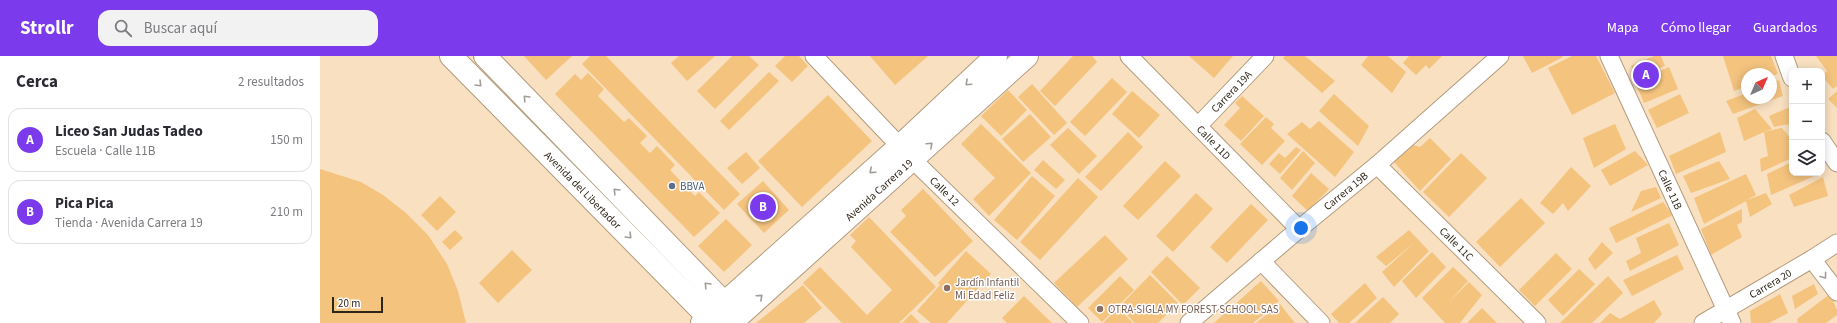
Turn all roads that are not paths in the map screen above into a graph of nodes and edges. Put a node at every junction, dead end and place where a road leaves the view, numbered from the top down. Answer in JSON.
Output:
{"nodes":[{"id":1,"x":451,"y":56,"type":"edge"},
{"id":2,"x":485,"y":56,"type":"edge"},
{"id":3,"x":814,"y":56,"type":"edge"},
{"id":4,"x":996,"y":56,"type":"edge"},
{"id":5,"x":1027,"y":56,"type":"edge"},
{"id":6,"x":1129,"y":56,"type":"edge"},
{"id":7,"x":1265,"y":56,"type":"edge"},
{"id":8,"x":1610,"y":56,"type":"edge"},
{"id":9,"x":1784,"y":56,"type":"edge"},
{"id":10,"x":1494,"y":58,"type":"edge"},
{"id":11,"x":1789,"y":70,"type":"edge"},
{"id":12,"x":1198,"y":126,"type":"junction"},
{"id":13,"x":1825,"y":145,"type":"edge"},
{"id":14,"x":906,"y":153,"type":"junction"},
{"id":15,"x":1837,"y":163,"type":"edge"},
{"id":16,"x":1377,"y":165,"type":"junction"},
{"id":17,"x":1298,"y":229,"type":"junction"},
{"id":18,"x":1837,"y":243,"type":"edge"},
{"id":19,"x":1812,"y":259,"type":"junction"},
{"id":20,"x":1261,"y":261,"type":"junction"},
{"id":21,"x":1837,"y":292,"type":"edge"},
{"id":22,"x":734,"y":316,"type":"edge"},
{"id":23,"x":1728,"y":316,"type":"edge"},
{"id":24,"x":708,"y":321,"type":"edge"},
{"id":25,"x":1080,"y":323,"type":"edge"},
{"id":26,"x":1189,"y":323,"type":"edge"},
{"id":27,"x":1320,"y":323,"type":"edge"},
{"id":28,"x":1537,"y":323,"type":"edge"},
{"id":29,"x":1703,"y":323,"type":"edge"}],
"edges":[{"from":1,"to":24,"type":"main road","name":"Avenida del Libertador","one_way":true},
{"from":22,"to":2,"type":"main road","name":"Avenida del Libertador","one_way":true},
{"from":3,"to":14,"type":"street","name":"Calle 12"},
{"from":4,"to":14,"type":"main road","name":"Avenida Carrera 19","one_way":true},
{"from":14,"to":5,"type":"main road","name":"Avenida Carrera 19","one_way":true},
{"from":6,"to":12,"type":"street","name":"Calle 11D"},
{"from":7,"to":12,"type":"street","name":"Carrera 19A"},
{"from":8,"to":23,"type":"street","name":"Calle 11B"},
{"from":9,"to":11,"type":"street"},
{"from":10,"to":16,"type":"street","name":"Carrera 19B"},
{"from":12,"to":17,"type":"street","name":"Calle 11D"},
{"from":13,"to":15,"type":"street"},
{"from":14,"to":22,"type":"main road","name":"Avenida Carrera 19"},
{"from":14,"to":25,"type":"street","name":"Calle 12"},
{"from":16,"to":17,"type":"street","name":"Carrera 19B"},
{"from":16,"to":28,"type":"street","name":"Calle 11C"},
{"from":17,"to":20,"type":"street","name":"Carrera 19B"},
{"from":18,"to":19,"type":"street","name":"Carrera 20"},
{"from":19,"to":21,"type":"street","one_way":true},
{"from":19,"to":23,"type":"street","name":"Carrera 20"},
{"from":20,"to":26,"type":"street","name":"Carrera 19B"},
{"from":20,"to":27,"type":"street"},
{"from":22,"to":24,"type":"main road","name":"Avenida Carrera 19"},
{"from":23,"to":29,"type":"street","name":"Carrera 20"}]}
